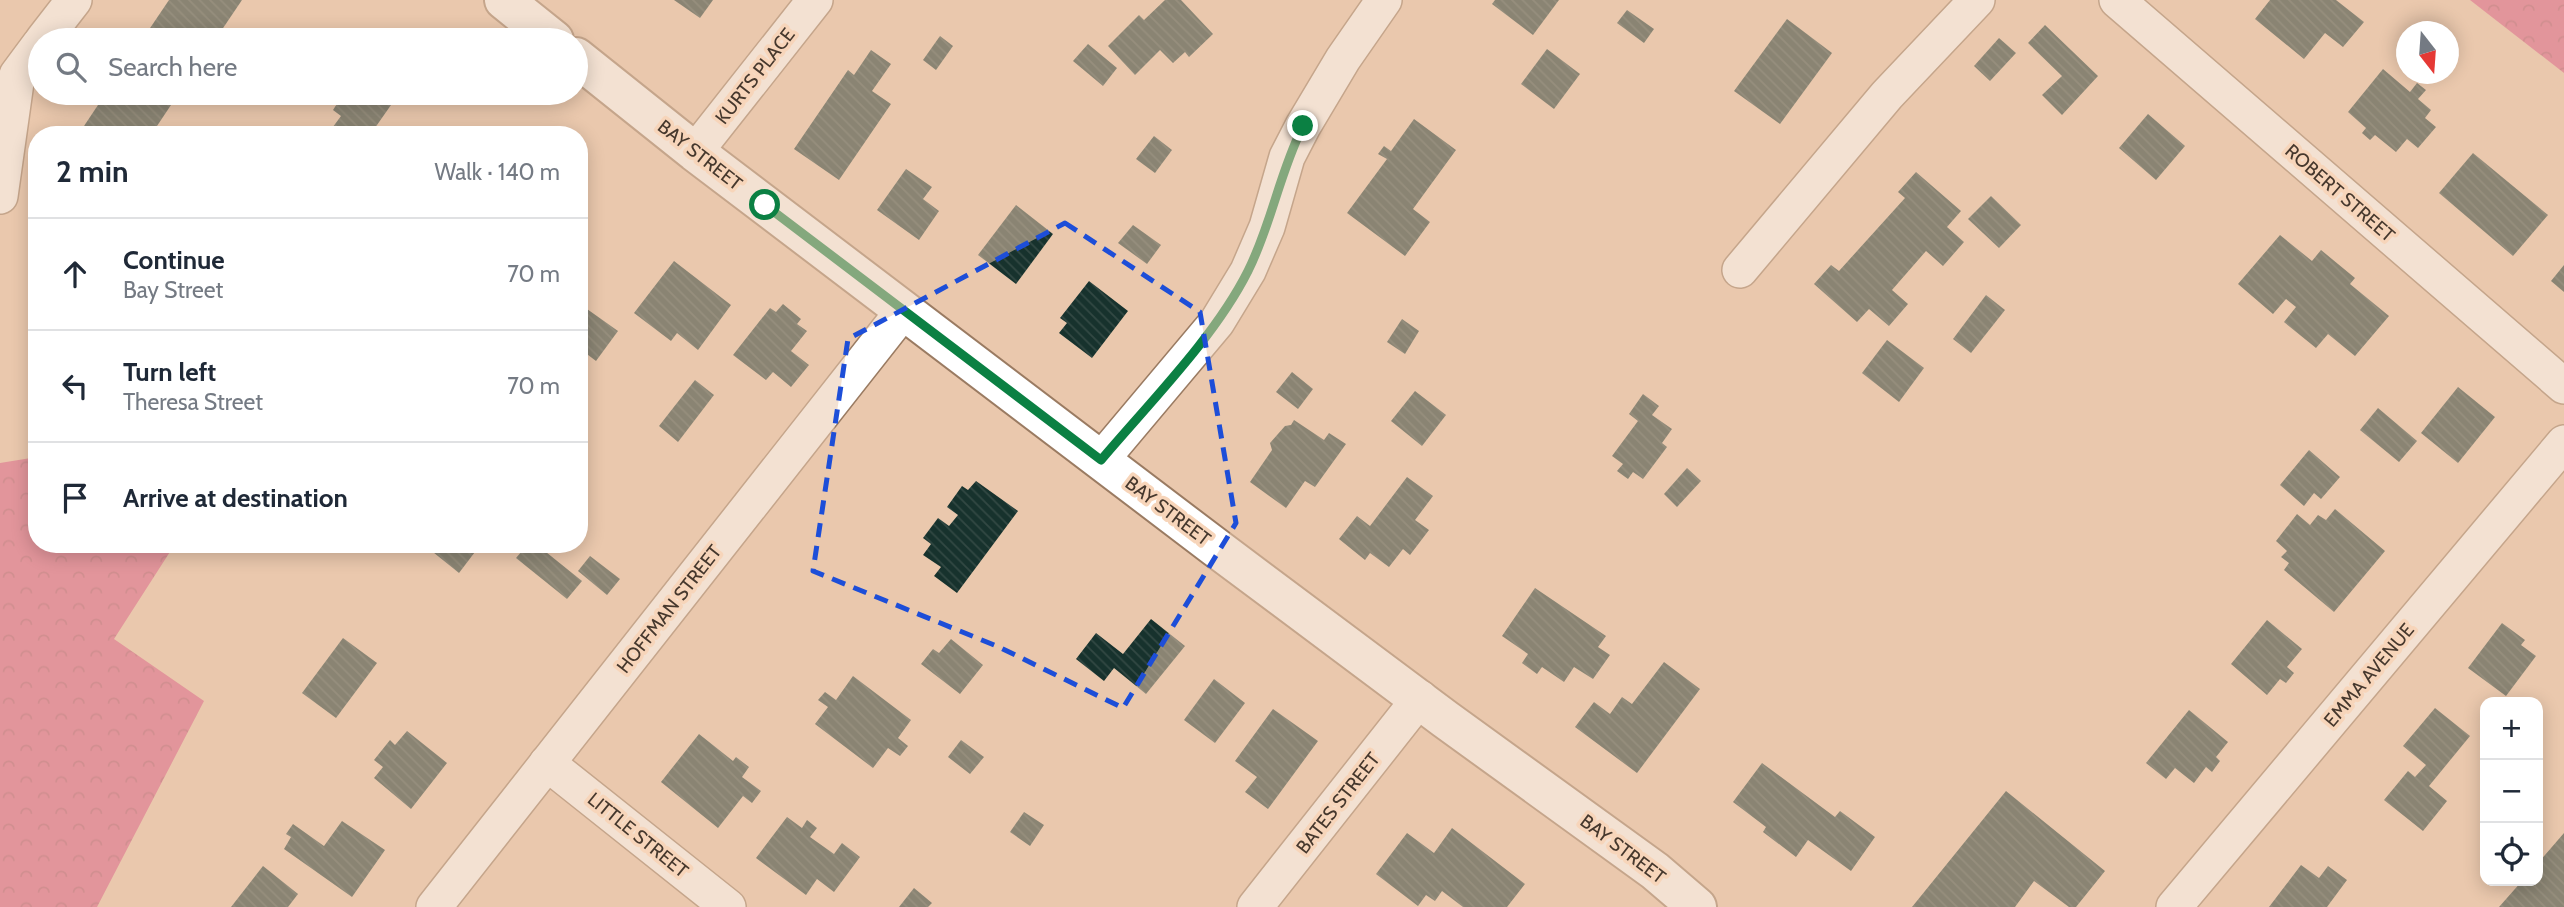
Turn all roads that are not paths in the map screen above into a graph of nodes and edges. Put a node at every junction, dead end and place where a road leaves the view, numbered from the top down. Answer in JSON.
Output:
{"nodes":[{"id":1,"x":74,"y":0,"type":"edge"},
{"id":2,"x":504,"y":0,"type":"edge"},
{"id":3,"x":815,"y":0,"type":"edge"},
{"id":4,"x":1384,"y":0,"type":"edge"},
{"id":5,"x":1977,"y":0,"type":"edge"},
{"id":6,"x":2116,"y":0,"type":"edge"},
{"id":7,"x":53,"y":28,"type":"edge"},
{"id":8,"x":539,"y":28,"type":"edge"},
{"id":9,"x":28,"y":60,"type":"edge"},
{"id":10,"x":588,"y":67,"type":"edge"},
{"id":11,"x":695,"y":152,"type":"junction"},
{"id":12,"x":0,"y":196,"type":"edge"},
{"id":13,"x":1740,"y":270,"type":"dead end"},
{"id":14,"x":904,"y":310,"type":"junction"},
{"id":15,"x":2564,"y":386,"type":"edge"},
{"id":16,"x":2564,"y":443,"type":"edge"},
{"id":17,"x":1101,"y":460,"type":"junction"},
{"id":18,"x":1420,"y":698,"type":"junction"},
{"id":19,"x":547,"y":763,"type":"junction"},
{"id":20,"x":434,"y":907,"type":"edge"},
{"id":21,"x":728,"y":907,"type":"edge"},
{"id":22,"x":1255,"y":907,"type":"edge"},
{"id":23,"x":1697,"y":907,"type":"edge"},
{"id":24,"x":2174,"y":907,"type":"edge"}],
"edges":[{"from":1,"to":7,"type":"street"},
{"from":2,"to":8,"type":"main road"},
{"from":3,"to":11,"type":"street","name":"KURTS PLACE"},
{"from":4,"to":17,"type":"street"},
{"from":5,"to":13,"type":"street"},
{"from":6,"to":15,"type":"street","name":"ROBERT STREET"},
{"from":9,"to":12,"type":"street"},
{"from":10,"to":11,"type":"main road","name":"BAY STREET"},
{"from":11,"to":14,"type":"main road","name":"BAY STREET"},
{"from":14,"to":17,"type":"main road","name":"BAY STREET"},
{"from":14,"to":19,"type":"street","name":"HOFFMAN STREET"},
{"from":16,"to":24,"type":"street","name":"EMMA AVENUE"},
{"from":17,"to":18,"type":"main road","name":"BAY STREET"},
{"from":18,"to":22,"type":"street","name":"BATES STREET"},
{"from":18,"to":23,"type":"main road","name":"BAY STREET"},
{"from":19,"to":20,"type":"street","name":"HOFFMAN STREET"},
{"from":19,"to":21,"type":"street","name":"LITTLE STREET"}]}
